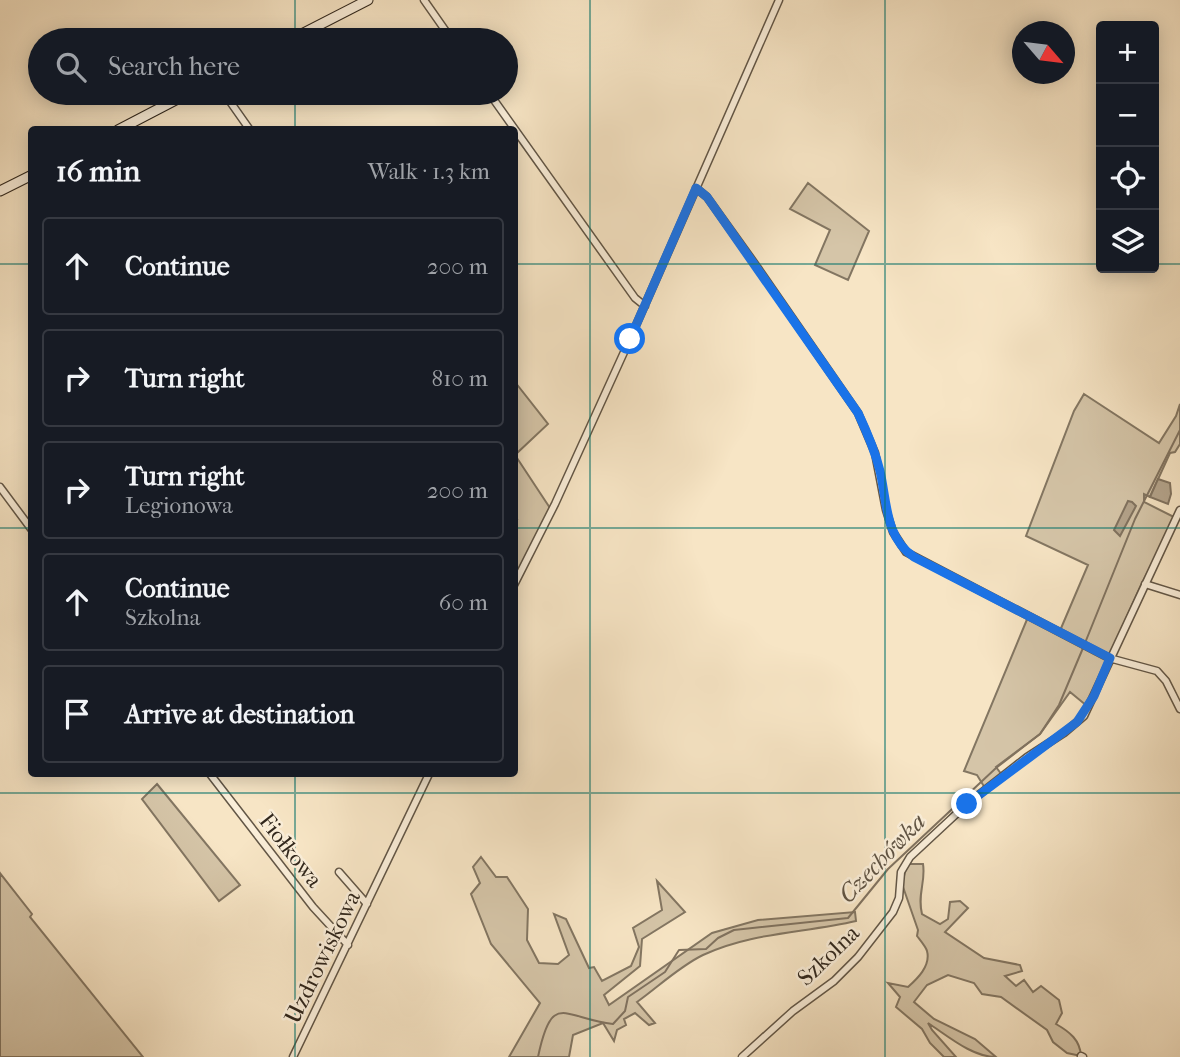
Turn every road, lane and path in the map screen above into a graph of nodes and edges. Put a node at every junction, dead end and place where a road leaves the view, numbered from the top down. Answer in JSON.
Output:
{"nodes":[{"id":1,"x":368,"y":0,"type":"edge"},
{"id":2,"x":424,"y":0,"type":"edge"},
{"id":3,"x":779,"y":0,"type":"edge"},
{"id":4,"x":313,"y":28,"type":"edge"},
{"id":5,"x":444,"y":28,"type":"edge"},
{"id":6,"x":166,"y":105,"type":"edge"},
{"id":7,"x":232,"y":105,"type":"edge"},
{"id":8,"x":498,"y":105,"type":"edge"},
{"id":9,"x":126,"y":126,"type":"edge"},
{"id":10,"x":247,"y":126,"type":"edge"},
{"id":11,"x":512,"y":126,"type":"edge"},
{"id":12,"x":518,"y":134,"type":"edge"},
{"id":13,"x":28,"y":176,"type":"edge"},
{"id":14,"x":696,"y":188,"type":"junction"},
{"id":15,"x":0,"y":191,"type":"edge"},
{"id":16,"x":645,"y":306,"type":"junction"},
{"id":17,"x":0,"y":487,"type":"edge"},
{"id":18,"x":1180,"y":510,"type":"edge"},
{"id":19,"x":28,"y":525,"type":"edge"},
{"id":20,"x":518,"y":577,"type":"edge"},
{"id":21,"x":1145,"y":584,"type":"junction"},
{"id":22,"x":1180,"y":595,"type":"edge"},
{"id":23,"x":1110,"y":658,"type":"junction"},
{"id":24,"x":1180,"y":709,"type":"edge"},
{"id":25,"x":212,"y":777,"type":"edge"},
{"id":26,"x":428,"y":777,"type":"edge"},
{"id":27,"x":339,"y":872,"type":"dead end"},
{"id":28,"x":368,"y":904,"type":"junction"},
{"id":29,"x":348,"y":945,"type":"junction"},
{"id":30,"x":293,"y":1057,"type":"edge"},
{"id":31,"x":742,"y":1057,"type":"edge"}],
"edges":[{"from":1,"to":4,"type":"main road"},
{"from":2,"to":5,"type":"street"},
{"from":3,"to":14,"type":"street"},
{"from":6,"to":9,"type":"main road"},
{"from":7,"to":10,"type":"street"},
{"from":8,"to":11,"type":"street"},
{"from":12,"to":16,"type":"street"},
{"from":13,"to":15,"type":"main road"},
{"from":14,"to":16,"type":"street"},
{"from":14,"to":23,"type":"street"},
{"from":16,"to":20,"type":"street"},
{"from":17,"to":19,"type":"street"},
{"from":18,"to":21,"type":"street","name":"Szkolna"},
{"from":21,"to":22,"type":"street"},
{"from":21,"to":23,"type":"street","name":"Szkolna"},
{"from":23,"to":24,"type":"street"},
{"from":23,"to":31,"type":"street","name":"Szkolna"},
{"from":25,"to":29,"type":"street","name":"Fiołkowa"},
{"from":26,"to":28,"type":"street","name":"Uzdrowiskowa"},
{"from":27,"to":28,"type":"street"},
{"from":28,"to":29,"type":"street","name":"Uzdrowiskowa"},
{"from":29,"to":30,"type":"street","name":"Uzdrowiskowa"}]}
